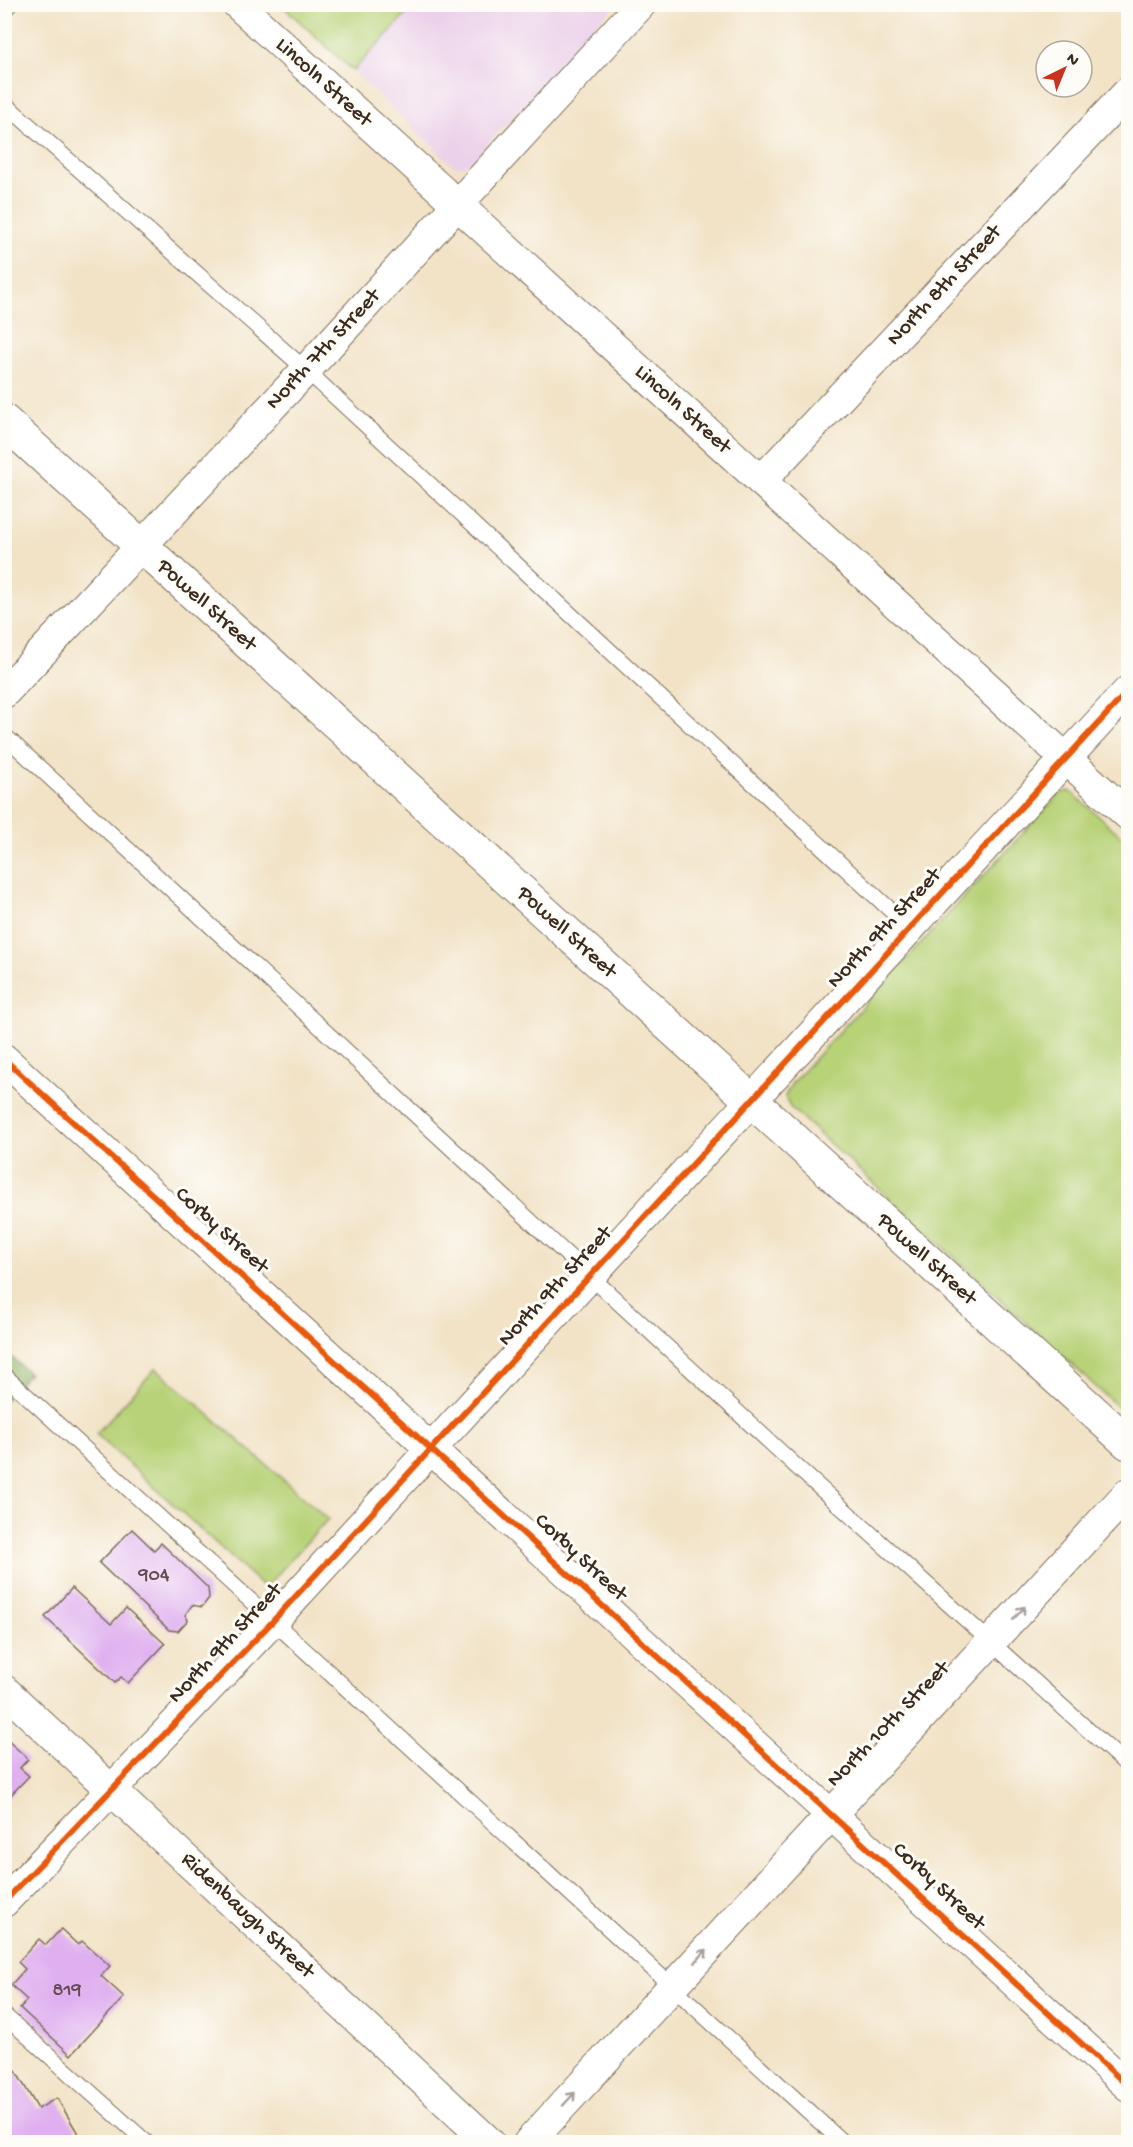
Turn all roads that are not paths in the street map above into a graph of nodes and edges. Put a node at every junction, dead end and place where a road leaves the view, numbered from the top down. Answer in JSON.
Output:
{"nodes":[{"id":1,"x":10,"y":4,"type":"edge"},
{"id":2,"x":237,"y":4,"type":"edge"},
{"id":3,"x":641,"y":4,"type":"edge"},
{"id":4,"x":4,"y":10,"type":"edge"},
{"id":5,"x":1128,"y":92,"type":"edge"},
{"id":6,"x":4,"y":103,"type":"edge"},
{"id":7,"x":456,"y":205,"type":"junction"},
{"id":8,"x":306,"y":370,"type":"junction"},
{"id":9,"x":4,"y":421,"type":"edge"},
{"id":10,"x":760,"y":481,"type":"junction"},
{"id":11,"x":141,"y":547,"type":"junction"},
{"id":12,"x":1128,"y":691,"type":"edge"},
{"id":13,"x":4,"y":693,"type":"edge"},
{"id":14,"x":4,"y":735,"type":"edge"},
{"id":15,"x":1066,"y":758,"type":"junction"},
{"id":16,"x":1128,"y":815,"type":"edge"},
{"id":17,"x":910,"y":928,"type":"junction"},
{"id":18,"x":4,"y":1059,"type":"edge"},
{"id":19,"x":751,"y":1102,"type":"junction"},
{"id":20,"x":590,"y":1277,"type":"junction"},
{"id":21,"x":4,"y":1375,"type":"edge"},
{"id":22,"x":1128,"y":1443,"type":"edge"},
{"id":23,"x":432,"y":1447,"type":"junction"},
{"id":24,"x":1128,"y":1493,"type":"edge"},
{"id":25,"x":272,"y":1622,"type":"junction"},
{"id":26,"x":993,"y":1642,"type":"junction"},
{"id":27,"x":4,"y":1690,"type":"edge"},
{"id":28,"x":1128,"y":1766,"type":"edge"},
{"id":29,"x":113,"y":1789,"type":"junction"},
{"id":30,"x":831,"y":1813,"type":"junction"},
{"id":31,"x":4,"y":1902,"type":"edge"},
{"id":32,"x":672,"y":1987,"type":"junction"},
{"id":33,"x":4,"y":2015,"type":"edge"},
{"id":34,"x":1128,"y":2086,"type":"edge"},
{"id":35,"x":146,"y":2142,"type":"edge"},
{"id":36,"x":489,"y":2142,"type":"edge"},
{"id":37,"x":529,"y":2142,"type":"edge"},
{"id":38,"x":842,"y":2142,"type":"edge"}],
"edges":[{"from":1,"to":4,"type":"lane"},
{"from":2,"to":7,"type":"street","name":"Lincoln Street"},
{"from":3,"to":7,"type":"street","name":"North 7th Street"},
{"from":5,"to":10,"type":"street","name":"North 8th Street"},
{"from":6,"to":8,"type":"lane"},
{"from":7,"to":8,"type":"street","name":"North 7th Street"},
{"from":7,"to":10,"type":"street","name":"Lincoln Street"},
{"from":8,"to":11,"type":"street","name":"North 7th Street"},
{"from":8,"to":17,"type":"lane"},
{"from":9,"to":11,"type":"street","name":"Powell Street"},
{"from":10,"to":15,"type":"street","name":"Lincoln Street"},
{"from":11,"to":13,"type":"street","name":"North 7th Street"},
{"from":11,"to":19,"type":"street","name":"Powell Street"},
{"from":12,"to":15,"type":"street","name":"North 9th Street"},
{"from":14,"to":20,"type":"lane"},
{"from":15,"to":16,"type":"street","name":"Lincoln Street"},
{"from":15,"to":17,"type":"street","name":"North 9th Street"},
{"from":17,"to":19,"type":"street","name":"North 9th Street"},
{"from":18,"to":23,"type":"street","name":"Corby Street"},
{"from":19,"to":20,"type":"street","name":"North 9th Street"},
{"from":19,"to":22,"type":"street","name":"Powell Street"},
{"from":20,"to":23,"type":"street","name":"North 9th Street"},
{"from":20,"to":26,"type":"lane"},
{"from":21,"to":25,"type":"lane"},
{"from":23,"to":25,"type":"street","name":"North 9th Street"},
{"from":23,"to":30,"type":"street","name":"Corby Street"},
{"from":26,"to":24,"type":"street","name":"North 10th Street","one_way":true},
{"from":25,"to":29,"type":"street","name":"North 9th Street"},
{"from":25,"to":32,"type":"lane"},
{"from":26,"to":28,"type":"lane"},
{"from":26,"to":30,"type":"street","name":"North 10th Street"},
{"from":27,"to":29,"type":"street","name":"Ridenbaugh Street"},
{"from":29,"to":31,"type":"street","name":"North 9th Street"},
{"from":29,"to":36,"type":"street","name":"Ridenbaugh Street"},
{"from":32,"to":30,"type":"street","name":"North 10th Street","one_way":true},
{"from":30,"to":34,"type":"street","name":"Corby Street"},
{"from":37,"to":32,"type":"street","name":"North 10th Street","one_way":true},
{"from":32,"to":38,"type":"lane"},
{"from":33,"to":35,"type":"lane"}]}
